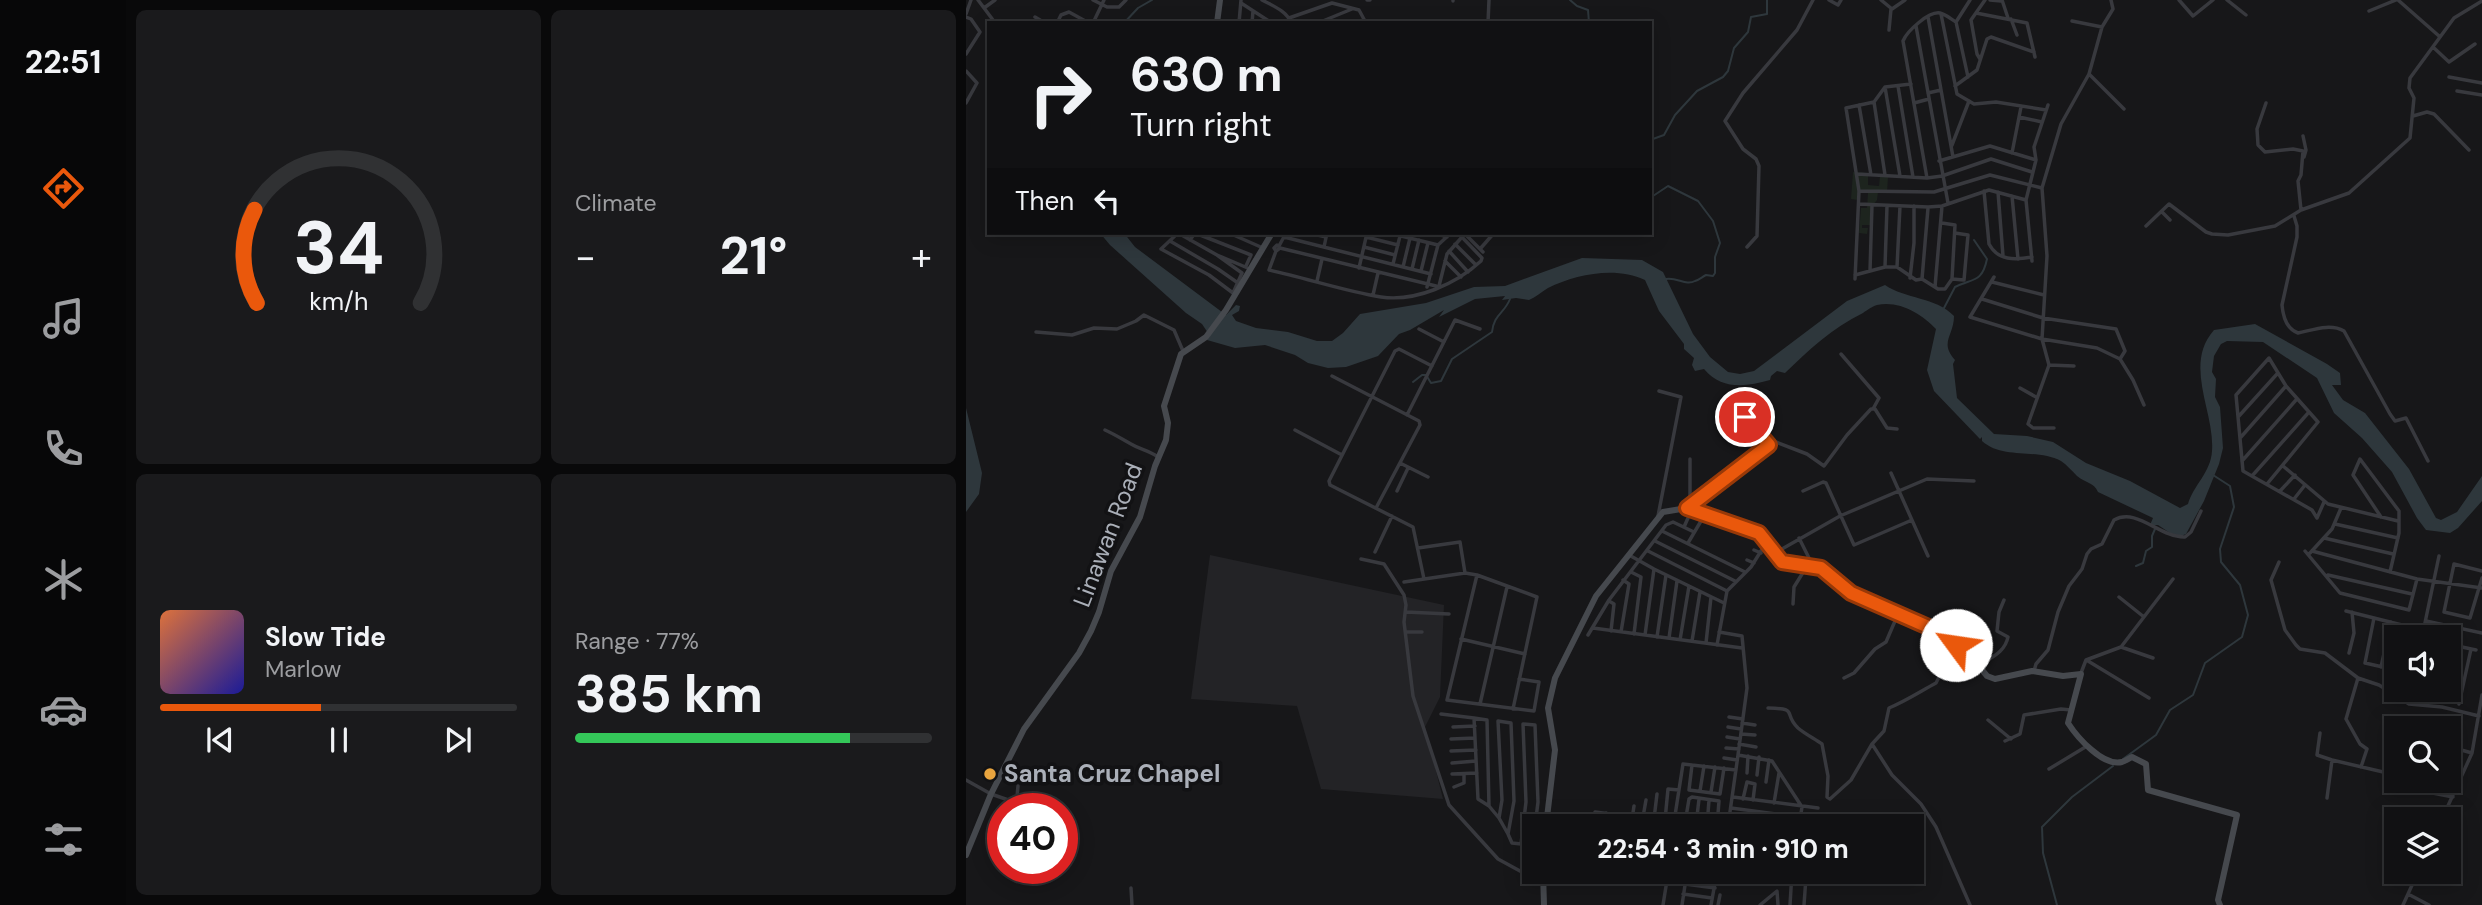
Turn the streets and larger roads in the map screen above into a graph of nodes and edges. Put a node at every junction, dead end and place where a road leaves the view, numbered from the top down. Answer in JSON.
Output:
{"nodes":[{"id":1,"x":971,"y":0,"type":"edge"},
{"id":2,"x":978,"y":0,"type":"edge"},
{"id":3,"x":995,"y":0,"type":"edge"},
{"id":4,"x":1093,"y":0,"type":"edge"},
{"id":5,"x":1126,"y":0,"type":"edge"},
{"id":6,"x":1220,"y":0,"type":"edge"},
{"id":7,"x":1262,"y":0,"type":"edge"},
{"id":8,"x":1489,"y":0,"type":"edge"},
{"id":9,"x":1813,"y":0,"type":"edge"},
{"id":10,"x":1829,"y":0,"type":"edge"},
{"id":11,"x":1841,"y":0,"type":"edge"},
{"id":12,"x":1881,"y":0,"type":"edge"},
{"id":13,"x":1905,"y":0,"type":"edge"},
{"id":14,"x":1969,"y":0,"type":"edge"},
{"id":15,"x":1985,"y":0,"type":"edge"},
{"id":16,"x":1990,"y":0,"type":"edge"},
{"id":17,"x":2111,"y":0,"type":"edge"},
{"id":18,"x":2179,"y":0,"type":"edge"},
{"id":19,"x":2213,"y":0,"type":"edge"},
{"id":20,"x":2227,"y":0,"type":"edge"},
{"id":21,"x":2397,"y":0,"type":"edge"},
{"id":22,"x":2001,"y":1,"type":"edge"},
{"id":23,"x":2482,"y":1,"type":"edge"},
{"id":24,"x":1103,"y":2,"type":"edge"},
{"id":25,"x":1241,"y":2,"type":"edge"},
{"id":26,"x":984,"y":8,"type":"junction"},
{"id":27,"x":1354,"y":9,"type":"junction"},
{"id":28,"x":1891,"y":9,"type":"junction"},
{"id":29,"x":1253,"y":11,"type":"junction"},
{"id":30,"x":2369,"y":11,"type":"dead end"},
{"id":31,"x":1941,"y":13,"type":"junction"},
{"id":32,"x":1976,"y":13,"type":"junction"},
{"id":33,"x":966,"y":15,"type":"edge"},
{"id":34,"x":2246,"y":15,"type":"dead end"},
{"id":35,"x":1035,"y":16,"type":"dead end"},
{"id":36,"x":1080,"y":17,"type":"junction"},
{"id":37,"x":1928,"y":17,"type":"junction"},
{"id":38,"x":2009,"y":18,"type":"junction"},
{"id":39,"x":993,"y":20,"type":"dead end"},
{"id":40,"x":1290,"y":20,"type":"edge"},
{"id":41,"x":1042,"y":21,"type":"edge"},
{"id":42,"x":1058,"y":21,"type":"edge"},
{"id":43,"x":1078,"y":21,"type":"edge"},
{"id":44,"x":1087,"y":21,"type":"edge"},
{"id":45,"x":1092,"y":21,"type":"edge"},
{"id":46,"x":1217,"y":21,"type":"edge"},
{"id":47,"x":1239,"y":21,"type":"edge"},
{"id":48,"x":1252,"y":21,"type":"edge"},
{"id":49,"x":1269,"y":21,"type":"edge"},
{"id":50,"x":1323,"y":21,"type":"edge"},
{"id":51,"x":1364,"y":21,"type":"edge"},
{"id":52,"x":1488,"y":21,"type":"edge"},
{"id":53,"x":2072,"y":21,"type":"dead end"},
{"id":54,"x":1956,"y":22,"type":"junction"},
{"id":55,"x":1916,"y":25,"type":"junction"},
{"id":56,"x":2102,"y":27,"type":"junction"},
{"id":57,"x":1889,"y":30,"type":"dead end"},
{"id":58,"x":2017,"y":35,"type":"dead end"},
{"id":59,"x":2439,"y":36,"type":"junction"},
{"id":60,"x":2475,"y":44,"type":"dead end"},
{"id":61,"x":2433,"y":47,"type":"junction"},
{"id":62,"x":966,"y":54,"type":"edge"},
{"id":63,"x":1980,"y":59,"type":"junction"},
{"id":64,"x":966,"y":71,"type":"edge"},
{"id":65,"x":2089,"y":74,"type":"junction"},
{"id":66,"x":1968,"y":77,"type":"junction"},
{"id":67,"x":2449,"y":77,"type":"dead end"},
{"id":68,"x":2468,"y":81,"type":"junction"},
{"id":69,"x":2482,"y":83,"type":"edge"},
{"id":70,"x":1911,"y":84,"type":"junction"},
{"id":71,"x":1898,"y":86,"type":"junction"},
{"id":72,"x":1955,"y":86,"type":"junction"},
{"id":73,"x":1885,"y":87,"type":"junction"},
{"id":74,"x":1941,"y":90,"type":"junction"},
{"id":75,"x":2457,"y":91,"type":"dead end"},
{"id":76,"x":1928,"y":93,"type":"junction"},
{"id":77,"x":2466,"y":93,"type":"junction"},
{"id":78,"x":2482,"y":95,"type":"edge"},
{"id":79,"x":1929,"y":99,"type":"junction"},
{"id":80,"x":1874,"y":102,"type":"junction"},
{"id":81,"x":1969,"y":102,"type":"junction"},
{"id":82,"x":966,"y":103,"type":"edge"},
{"id":83,"x":1914,"y":103,"type":"junction"},
{"id":84,"x":2266,"y":103,"type":"dead end"},
{"id":85,"x":1859,"y":105,"type":"junction"},
{"id":86,"x":2021,"y":106,"type":"junction"},
{"id":87,"x":2124,"y":109,"type":"dead end"},
{"id":88,"x":2413,"y":116,"type":"junction"},
{"id":89,"x":2019,"y":117,"type":"junction"},
{"id":90,"x":2042,"y":122,"type":"junction"},
{"id":91,"x":2303,"y":136,"type":"dead end"},
{"id":92,"x":1951,"y":146,"type":"junction"},
{"id":93,"x":2469,"y":150,"type":"dead end"},
{"id":94,"x":2012,"y":153,"type":"junction"},
{"id":95,"x":1953,"y":157,"type":"junction"},
{"id":96,"x":2303,"y":158,"type":"junction"},
{"id":97,"x":2036,"y":160,"type":"junction"},
{"id":98,"x":1939,"y":161,"type":"junction"},
{"id":99,"x":2032,"y":172,"type":"junction"},
{"id":100,"x":1857,"y":174,"type":"junction"},
{"id":101,"x":1871,"y":175,"type":"junction"},
{"id":102,"x":1885,"y":175,"type":"junction"},
{"id":103,"x":1900,"y":176,"type":"junction"},
{"id":104,"x":1942,"y":176,"type":"junction"},
{"id":105,"x":1913,"y":177,"type":"junction"},
{"id":106,"x":1927,"y":178,"type":"junction"},
{"id":107,"x":2029,"y":185,"type":"junction"},
{"id":108,"x":2042,"y":188,"type":"junction"},
{"id":109,"x":1945,"y":190,"type":"junction"},
{"id":110,"x":1859,"y":191,"type":"junction"},
{"id":111,"x":1984,"y":191,"type":"junction"},
{"id":112,"x":1998,"y":192,"type":"junction"},
{"id":113,"x":2012,"y":196,"type":"junction"},
{"id":114,"x":2026,"y":200,"type":"junction"},
{"id":115,"x":1948,"y":203,"type":"junction"},
{"id":116,"x":1859,"y":204,"type":"junction"},
{"id":117,"x":1872,"y":205,"type":"junction"},
{"id":118,"x":1887,"y":205,"type":"junction"},
{"id":119,"x":1900,"y":206,"type":"junction"},
{"id":120,"x":1914,"y":206,"type":"junction"},
{"id":121,"x":1941,"y":206,"type":"junction"},
{"id":122,"x":1928,"y":207,"type":"junction"},
{"id":123,"x":2301,"y":210,"type":"junction"},
{"id":124,"x":2161,"y":211,"type":"junction"},
{"id":125,"x":2294,"y":216,"type":"junction"},
{"id":126,"x":2170,"y":220,"type":"dead end"},
{"id":127,"x":1941,"y":223,"type":"junction"},
{"id":128,"x":2146,"y":226,"type":"dead end"},
{"id":129,"x":1955,"y":233,"type":"junction"},
{"id":130,"x":1176,"y":235,"type":"edge"},
{"id":131,"x":1181,"y":235,"type":"edge"},
{"id":132,"x":1194,"y":235,"type":"edge"},
{"id":133,"x":1200,"y":235,"type":"edge"},
{"id":134,"x":1234,"y":235,"type":"edge"},
{"id":135,"x":1271,"y":235,"type":"edge"},
{"id":136,"x":1285,"y":235,"type":"edge"},
{"id":137,"x":1327,"y":235,"type":"edge"},
{"id":138,"x":1367,"y":235,"type":"edge"},
{"id":139,"x":1396,"y":235,"type":"edge"},
{"id":140,"x":1449,"y":235,"type":"edge"},
{"id":141,"x":1463,"y":235,"type":"edge"},
{"id":142,"x":1493,"y":235,"type":"edge"},
{"id":143,"x":1400,"y":236,"type":"junction"},
{"id":144,"x":1410,"y":238,"type":"junction"},
{"id":145,"x":1190,"y":240,"type":"junction"},
{"id":146,"x":1419,"y":240,"type":"junction"},
{"id":147,"x":1170,"y":241,"type":"junction"},
{"id":148,"x":1428,"y":242,"type":"junction"},
{"id":149,"x":1455,"y":244,"type":"junction"},
{"id":150,"x":1438,"y":245,"type":"junction"},
{"id":151,"x":1264,"y":246,"type":"junction"},
{"id":152,"x":1398,"y":246,"type":"junction"},
{"id":153,"x":1324,"y":247,"type":"junction"},
{"id":154,"x":1364,"y":247,"type":"junction"},
{"id":155,"x":1747,"y":247,"type":"dead end"},
{"id":156,"x":1277,"y":248,"type":"junction"},
{"id":157,"x":1449,"y":251,"type":"junction"},
{"id":158,"x":1395,"y":254,"type":"junction"},
{"id":159,"x":1217,"y":255,"type":"junction"},
{"id":160,"x":1362,"y":256,"type":"junction"},
{"id":161,"x":2003,"y":256,"type":"junction"},
{"id":162,"x":1322,"y":259,"type":"junction"},
{"id":163,"x":2018,"y":259,"type":"junction"},
{"id":164,"x":1445,"y":261,"type":"junction"},
{"id":165,"x":1393,"y":264,"type":"junction"},
{"id":166,"x":1476,"y":265,"type":"junction"},
{"id":167,"x":1248,"y":267,"type":"junction"},
{"id":168,"x":1403,"y":267,"type":"junction"},
{"id":169,"x":1885,"y":267,"type":"junction"},
{"id":170,"x":1897,"y":267,"type":"junction"},
{"id":171,"x":1359,"y":268,"type":"junction"},
{"id":172,"x":1412,"y":269,"type":"junction"},
{"id":173,"x":1421,"y":271,"type":"junction"},
{"id":174,"x":1870,"y":271,"type":"junction"},
{"id":175,"x":1442,"y":272,"type":"junction"},
{"id":176,"x":1468,"y":272,"type":"junction"},
{"id":177,"x":1378,"y":273,"type":"junction"},
{"id":178,"x":1431,"y":274,"type":"junction"},
{"id":179,"x":1461,"y":277,"type":"junction"},
{"id":180,"x":1910,"y":278,"type":"junction"},
{"id":181,"x":1922,"y":279,"type":"junction"},
{"id":182,"x":1952,"y":279,"type":"junction"},
{"id":183,"x":1317,"y":281,"type":"junction"},
{"id":184,"x":1451,"y":281,"type":"junction"},
{"id":185,"x":1238,"y":283,"type":"junction"},
{"id":186,"x":1428,"y":285,"type":"junction"},
{"id":187,"x":1438,"y":287,"type":"junction"},
{"id":188,"x":1935,"y":288,"type":"junction"},
{"id":189,"x":1426,"y":292,"type":"junction"},
{"id":190,"x":1373,"y":295,"type":"junction"},
{"id":191,"x":2044,"y":295,"type":"junction"},
{"id":192,"x":1982,"y":299,"type":"junction"},
{"id":193,"x":2042,"y":318,"type":"junction"},
{"id":194,"x":1419,"y":329,"type":"dead end"},
{"id":195,"x":1480,"y":329,"type":"dead end"},
{"id":196,"x":1036,"y":332,"type":"dead end"},
{"id":197,"x":2042,"y":339,"type":"junction"},
{"id":198,"x":1444,"y":342,"type":"junction"},
{"id":199,"x":1183,"y":351,"type":"junction"},
{"id":200,"x":1841,"y":354,"type":"dead end"},
{"id":201,"x":2120,"y":359,"type":"junction"},
{"id":202,"x":2049,"y":365,"type":"junction"},
{"id":203,"x":1432,"y":366,"type":"junction"},
{"id":204,"x":2074,"y":366,"type":"dead end"},
{"id":205,"x":2277,"y":374,"type":"junction"},
{"id":206,"x":1332,"y":376,"type":"dead end"},
{"id":207,"x":2286,"y":386,"type":"junction"},
{"id":208,"x":2020,"y":388,"type":"dead end"},
{"id":209,"x":1659,"y":391,"type":"dead end"},
{"id":210,"x":1372,"y":397,"type":"junction"},
{"id":211,"x":2036,"y":397,"type":"junction"},
{"id":212,"x":2296,"y":400,"type":"junction"},
{"id":213,"x":2144,"y":405,"type":"dead end"},
{"id":214,"x":1873,"y":409,"type":"junction"},
{"id":215,"x":2309,"y":412,"type":"junction"},
{"id":216,"x":1407,"y":415,"type":"junction"},
{"id":217,"x":1720,"y":416,"type":"dead end"},
{"id":218,"x":2238,"y":417,"type":"junction"},
{"id":219,"x":2054,"y":428,"type":"dead end"},
{"id":220,"x":1897,"y":429,"type":"dead end"},
{"id":221,"x":1105,"y":430,"type":"dead end"},
{"id":222,"x":1295,"y":430,"type":"dead end"},
{"id":223,"x":2240,"y":438,"type":"junction"},
{"id":224,"x":1769,"y":445,"type":"junction"},
{"id":225,"x":1342,"y":455,"type":"junction"},
{"id":226,"x":1159,"y":458,"type":"junction"},
{"id":227,"x":1690,"y":459,"type":"dead end"},
{"id":228,"x":2242,"y":461,"type":"junction"},
{"id":229,"x":2428,"y":461,"type":"dead end"},
{"id":230,"x":1400,"y":463,"type":"junction"},
{"id":231,"x":2283,"y":466,"type":"junction"},
{"id":232,"x":1409,"y":467,"type":"junction"},
{"id":233,"x":1891,"y":473,"type":"dead end"},
{"id":234,"x":2295,"y":475,"type":"junction"},
{"id":235,"x":2252,"y":476,"type":"junction"},
{"id":236,"x":1428,"y":477,"type":"dead end"},
{"id":237,"x":1974,"y":481,"type":"dead end"},
{"id":238,"x":2267,"y":484,"type":"junction"},
{"id":239,"x":2305,"y":485,"type":"junction"},
{"id":240,"x":1396,"y":491,"type":"dead end"},
{"id":241,"x":1802,"y":491,"type":"dead end"},
{"id":242,"x":1899,"y":491,"type":"junction"},
{"id":243,"x":2280,"y":491,"type":"junction"},
{"id":244,"x":2294,"y":499,"type":"junction"},
{"id":245,"x":2324,"y":502,"type":"junction"},
{"id":246,"x":1689,"y":506,"type":"junction"},
{"id":247,"x":1376,"y":508,"type":"junction"},
{"id":248,"x":2341,"y":508,"type":"junction"},
{"id":249,"x":2201,"y":511,"type":"dead end"},
{"id":250,"x":1392,"y":516,"type":"junction"},
{"id":251,"x":1658,"y":516,"type":"junction"},
{"id":252,"x":1840,"y":516,"type":"junction"},
{"id":253,"x":2381,"y":517,"type":"junction"},
{"id":254,"x":1688,"y":518,"type":"dead end"},
{"id":255,"x":1912,"y":520,"type":"junction"},
{"id":256,"x":1701,"y":521,"type":"dead end"},
{"id":257,"x":2398,"y":521,"type":"junction"},
{"id":258,"x":2335,"y":524,"type":"junction"},
{"id":259,"x":1684,"y":527,"type":"junction"},
{"id":260,"x":1662,"y":531,"type":"junction"},
{"id":261,"x":1694,"y":532,"type":"junction"},
{"id":262,"x":1799,"y":538,"type":"junction"},
{"id":263,"x":2324,"y":538,"type":"junction"},
{"id":264,"x":2398,"y":538,"type":"junction"},
{"id":265,"x":1655,"y":541,"type":"junction"},
{"id":266,"x":1767,"y":541,"type":"junction"},
{"id":267,"x":1688,"y":543,"type":"junction"},
{"id":268,"x":1418,"y":548,"type":"junction"},
{"id":269,"x":1754,"y":550,"type":"dead end"},
{"id":270,"x":1647,"y":551,"type":"junction"},
{"id":271,"x":1375,"y":552,"type":"dead end"},
{"id":272,"x":2308,"y":552,"type":"junction"},
{"id":273,"x":1761,"y":553,"type":"junction"},
{"id":274,"x":1629,"y":554,"type":"junction"},
{"id":275,"x":1775,"y":554,"type":"junction"},
{"id":276,"x":2394,"y":555,"type":"junction"},
{"id":277,"x":1928,"y":556,"type":"dead end"},
{"id":278,"x":2440,"y":556,"type":"dead end"},
{"id":279,"x":1361,"y":559,"type":"dead end"},
{"id":280,"x":1747,"y":560,"type":"dead end"},
{"id":281,"x":1638,"y":561,"type":"junction"},
{"id":282,"x":2279,"y":562,"type":"dead end"},
{"id":283,"x":1754,"y":563,"type":"junction"},
{"id":284,"x":1808,"y":563,"type":"junction"},
{"id":285,"x":1654,"y":569,"type":"junction"},
{"id":286,"x":2482,"y":570,"type":"edge"},
{"id":287,"x":1631,"y":572,"type":"junction"},
{"id":288,"x":1745,"y":572,"type":"junction"},
{"id":289,"x":2390,"y":572,"type":"junction"},
{"id":290,"x":1465,"y":573,"type":"junction"},
{"id":291,"x":2326,"y":574,"type":"junction"},
{"id":292,"x":1477,"y":575,"type":"junction"},
{"id":293,"x":1666,"y":575,"type":"junction"},
{"id":294,"x":2482,"y":578,"type":"edge"},
{"id":295,"x":1424,"y":579,"type":"junction"},
{"id":296,"x":2173,"y":579,"type":"dead end"},
{"id":297,"x":2417,"y":579,"type":"junction"},
{"id":298,"x":1623,"y":580,"type":"junction"},
{"id":299,"x":2434,"y":580,"type":"junction"},
{"id":300,"x":1677,"y":581,"type":"junction"},
{"id":301,"x":1735,"y":581,"type":"junction"},
{"id":302,"x":1404,"y":582,"type":"dead end"},
{"id":303,"x":2450,"y":582,"type":"junction"},
{"id":304,"x":1507,"y":586,"type":"junction"},
{"id":305,"x":1689,"y":586,"type":"junction"},
{"id":306,"x":2481,"y":588,"type":"edge"},
{"id":307,"x":1727,"y":591,"type":"junction"},
{"id":308,"x":1700,"y":592,"type":"junction"},
{"id":309,"x":2413,"y":594,"type":"junction"},
{"id":310,"x":1711,"y":597,"type":"junction"},
{"id":311,"x":2119,"y":597,"type":"dead end"},
{"id":312,"x":1609,"y":600,"type":"junction"},
{"id":313,"x":2004,"y":600,"type":"dead end"},
{"id":314,"x":1724,"y":603,"type":"junction"},
{"id":315,"x":1793,"y":604,"type":"dead end"},
{"id":316,"x":2346,"y":611,"type":"dead end"},
{"id":317,"x":1405,"y":612,"type":"junction"},
{"id":318,"x":2352,"y":612,"type":"junction"},
{"id":319,"x":1449,"y":614,"type":"dead end"},
{"id":320,"x":1898,"y":614,"type":"junction"},
{"id":321,"x":2144,"y":617,"type":"junction"},
{"id":322,"x":2374,"y":618,"type":"junction"},
{"id":323,"x":2425,"y":621,"type":"junction"},
{"id":324,"x":2391,"y":622,"type":"junction"},
{"id":325,"x":2402,"y":625,"type":"edge"},
{"id":326,"x":2424,"y":625,"type":"edge"},
{"id":327,"x":1593,"y":628,"type":"junction"},
{"id":328,"x":1611,"y":631,"type":"junction"},
{"id":329,"x":1405,"y":632,"type":"junction"},
{"id":330,"x":1422,"y":632,"type":"dead end"},
{"id":331,"x":1621,"y":632,"type":"junction"},
{"id":332,"x":1719,"y":632,"type":"junction"},
{"id":333,"x":1634,"y":634,"type":"junction"},
{"id":334,"x":2482,"y":634,"type":"edge"},
{"id":335,"x":1588,"y":635,"type":"dead end"},
{"id":336,"x":1645,"y":635,"type":"junction"},
{"id":337,"x":1657,"y":637,"type":"junction"},
{"id":338,"x":1669,"y":638,"type":"junction"},
{"id":339,"x":1461,"y":639,"type":"junction"},
{"id":340,"x":1680,"y":640,"type":"junction"},
{"id":341,"x":1692,"y":641,"type":"junction"},
{"id":342,"x":1706,"y":643,"type":"junction"},
{"id":343,"x":1717,"y":645,"type":"junction"},
{"id":344,"x":1956,"y":645,"type":"junction"},
{"id":345,"x":1493,"y":646,"type":"junction"},
{"id":346,"x":2121,"y":647,"type":"junction"},
{"id":347,"x":2461,"y":647,"type":"edge"},
{"id":348,"x":1742,"y":648,"type":"junction"},
{"id":349,"x":1525,"y":653,"type":"junction"},
{"id":350,"x":2349,"y":653,"type":"dead end"},
{"id":351,"x":2153,"y":658,"type":"dead end"},
{"id":352,"x":2086,"y":660,"type":"junction"},
{"id":353,"x":1979,"y":667,"type":"junction"},
{"id":354,"x":2381,"y":667,"type":"junction"},
{"id":355,"x":2384,"y":668,"type":"edge"},
{"id":356,"x":2034,"y":672,"type":"junction"},
{"id":357,"x":2081,"y":674,"type":"junction"},
{"id":358,"x":1844,"y":678,"type":"dead end"},
{"id":359,"x":2358,"y":678,"type":"junction"},
{"id":360,"x":1519,"y":679,"type":"junction"},
{"id":361,"x":2482,"y":695,"type":"edge"},
{"id":362,"x":2461,"y":696,"type":"edge"},
{"id":363,"x":2148,"y":698,"type":"dead end"},
{"id":364,"x":2409,"y":704,"type":"joint"},
{"id":365,"x":1480,"y":705,"type":"junction"},
{"id":366,"x":1768,"y":708,"type":"dead end"},
{"id":367,"x":1513,"y":709,"type":"junction"},
{"id":368,"x":2071,"y":710,"type":"junction"},
{"id":369,"x":1440,"y":714,"type":"dead end"},
{"id":370,"x":2479,"y":716,"type":"junction"},
{"id":371,"x":1729,"y":717,"type":"dead end"},
{"id":372,"x":1474,"y":718,"type":"junction"},
{"id":373,"x":1487,"y":720,"type":"junction"},
{"id":374,"x":1988,"y":720,"type":"dead end"},
{"id":375,"x":1498,"y":722,"type":"junction"},
{"id":376,"x":1511,"y":723,"type":"junction"},
{"id":377,"x":1523,"y":724,"type":"junction"},
{"id":378,"x":1755,"y":725,"type":"dead end"},
{"id":379,"x":1475,"y":726,"type":"junction"},
{"id":380,"x":1453,"y":727,"type":"dead end"},
{"id":381,"x":1728,"y":727,"type":"dead end"},
{"id":382,"x":2320,"y":733,"type":"dead end"},
{"id":383,"x":1741,"y":734,"type":"junction"},
{"id":384,"x":1755,"y":735,"type":"dead end"},
{"id":385,"x":1727,"y":737,"type":"dead end"},
{"id":386,"x":1475,"y":738,"type":"junction"},
{"id":387,"x":1451,"y":739,"type":"dead end"},
{"id":388,"x":2011,"y":739,"type":"junction"},
{"id":389,"x":2005,"y":741,"type":"dead end"},
{"id":390,"x":1872,"y":744,"type":"junction"},
{"id":391,"x":2087,"y":746,"type":"junction"},
{"id":392,"x":1756,"y":747,"type":"dead end"},
{"id":393,"x":1726,"y":748,"type":"dead end"},
{"id":394,"x":1476,"y":750,"type":"junction"},
{"id":395,"x":2461,"y":750,"type":"edge"},
{"id":396,"x":1451,"y":751,"type":"dead end"},
{"id":397,"x":2472,"y":753,"type":"junction"},
{"id":398,"x":1748,"y":756,"type":"junction"},
{"id":399,"x":1737,"y":757,"type":"junction"},
{"id":400,"x":1759,"y":757,"type":"junction"},
{"id":401,"x":1724,"y":758,"type":"dead end"},
{"id":402,"x":1769,"y":760,"type":"junction"},
{"id":403,"x":2332,"y":760,"type":"junction"},
{"id":404,"x":1476,"y":761,"type":"junction"},
{"id":405,"x":1452,"y":763,"type":"dead end"},
{"id":406,"x":1692,"y":765,"type":"junction"},
{"id":407,"x":1704,"y":766,"type":"junction"},
{"id":408,"x":1715,"y":767,"type":"junction"},
{"id":409,"x":2361,"y":767,"type":"junction"},
{"id":410,"x":1724,"y":768,"type":"junction"},
{"id":411,"x":2049,"y":769,"type":"dead end"},
{"id":412,"x":1736,"y":770,"type":"junction"},
{"id":413,"x":1779,"y":771,"type":"junction"},
{"id":414,"x":2384,"y":772,"type":"edge"},
{"id":415,"x":1477,"y":773,"type":"junction"},
{"id":416,"x":1747,"y":773,"type":"dead end"},
{"id":417,"x":1452,"y":774,"type":"dead end"},
{"id":418,"x":1464,"y":774,"type":"junction"},
{"id":419,"x":1757,"y":775,"type":"dead end"},
{"id":420,"x":966,"y":780,"type":"edge"},
{"id":421,"x":1766,"y":782,"type":"dead end"},
{"id":422,"x":1018,"y":786,"type":"dead end"},
{"id":423,"x":1454,"y":787,"type":"dead end"},
{"id":424,"x":1679,"y":790,"type":"junction"},
{"id":425,"x":1700,"y":791,"type":"junction"},
{"id":426,"x":1711,"y":792,"type":"junction"},
{"id":427,"x":989,"y":793,"type":"edge"},
{"id":428,"x":992,"y":793,"type":"edge"},
{"id":429,"x":1018,"y":793,"type":"edge"},
{"id":430,"x":2433,"y":793,"type":"edge"},
{"id":431,"x":1657,"y":794,"type":"dead end"},
{"id":432,"x":1733,"y":797,"type":"junction"},
{"id":433,"x":2453,"y":797,"type":"junction"},
{"id":434,"x":1699,"y":798,"type":"junction"},
{"id":435,"x":2327,"y":798,"type":"dead end"},
{"id":436,"x":1743,"y":799,"type":"junction"},
{"id":437,"x":1646,"y":800,"type":"dead end"},
{"id":438,"x":1709,"y":800,"type":"junction"},
{"id":439,"x":1753,"y":800,"type":"junction"},
{"id":440,"x":1774,"y":803,"type":"junction"},
{"id":441,"x":987,"y":804,"type":"edge"},
{"id":442,"x":1489,"y":806,"type":"junction"},
{"id":443,"x":1634,"y":806,"type":"dead end"},
{"id":444,"x":1802,"y":807,"type":"junction"},
{"id":445,"x":2448,"y":807,"type":"edge"},
{"id":446,"x":1731,"y":808,"type":"junction"},
{"id":447,"x":1818,"y":808,"type":"dead end"},
{"id":448,"x":1595,"y":812,"type":"dead end"},
{"id":449,"x":1606,"y":813,"type":"joint"},
{"id":450,"x":1537,"y":814,"type":"edge"},
{"id":451,"x":1547,"y":814,"type":"edge"},
{"id":452,"x":1613,"y":814,"type":"edge"},
{"id":453,"x":1632,"y":814,"type":"edge"},
{"id":454,"x":1644,"y":814,"type":"edge"},
{"id":455,"x":1654,"y":814,"type":"edge"},
{"id":456,"x":1666,"y":814,"type":"edge"},
{"id":457,"x":1675,"y":814,"type":"edge"},
{"id":458,"x":1686,"y":814,"type":"edge"},
{"id":459,"x":1697,"y":814,"type":"edge"},
{"id":460,"x":1707,"y":814,"type":"edge"},
{"id":461,"x":1718,"y":814,"type":"edge"},
{"id":462,"x":1730,"y":814,"type":"edge"},
{"id":463,"x":1772,"y":814,"type":"edge"},
{"id":464,"x":1801,"y":814,"type":"edge"},
{"id":465,"x":1499,"y":818,"type":"junction"},
{"id":466,"x":1508,"y":834,"type":"junction"},
{"id":467,"x":1521,"y":844,"type":"joint"},
{"id":468,"x":966,"y":855,"type":"edge"},
{"id":469,"x":1522,"y":872,"type":"edge"},
{"id":470,"x":1542,"y":884,"type":"edge"},
{"id":471,"x":1666,"y":884,"type":"edge"},
{"id":472,"x":1685,"y":884,"type":"joint"},
{"id":473,"x":1715,"y":884,"type":"edge"},
{"id":474,"x":1792,"y":884,"type":"edge"},
{"id":475,"x":1806,"y":884,"type":"edge"},
{"id":476,"x":2412,"y":884,"type":"edge"},
{"id":477,"x":1131,"y":888,"type":"dead end"},
{"id":478,"x":1714,"y":888,"type":"junction"},
{"id":479,"x":1683,"y":894,"type":"junction"},
{"id":480,"x":2407,"y":894,"type":"junction"},
{"id":481,"x":1720,"y":895,"type":"dead end"},
{"id":482,"x":1713,"y":898,"type":"junction"},
{"id":483,"x":1766,"y":903,"type":"edge"},
{"id":484,"x":1132,"y":905,"type":"edge"},
{"id":485,"x":1544,"y":905,"type":"edge"},
{"id":486,"x":1663,"y":905,"type":"edge"},
{"id":487,"x":1684,"y":905,"type":"edge"},
{"id":488,"x":1711,"y":905,"type":"edge"},
{"id":489,"x":1718,"y":905,"type":"edge"},
{"id":490,"x":1760,"y":905,"type":"edge"},
{"id":491,"x":1778,"y":905,"type":"edge"},
{"id":492,"x":1790,"y":905,"type":"edge"},
{"id":493,"x":1804,"y":905,"type":"edge"},
{"id":494,"x":1970,"y":905,"type":"edge"},
{"id":495,"x":2220,"y":905,"type":"edge"},
{"id":496,"x":2403,"y":905,"type":"edge"},
{"id":497,"x":2429,"y":905,"type":"edge"}],
"edges":[{"from":1,"to":33,"type":"street"},
{"from":2,"to":26,"type":"street"},
{"from":3,"to":26,"type":"street"},
{"from":4,"to":24,"type":"street"},
{"from":5,"to":24,"type":"street"},
{"from":6,"to":46,"type":"street"},
{"from":7,"to":40,"type":"street"},
{"from":8,"to":52,"type":"street"},
{"from":9,"to":155,"type":"street"},
{"from":10,"to":11,"type":"street"},
{"from":12,"to":28,"type":"street"},
{"from":13,"to":28,"type":"street"},
{"from":14,"to":54,"type":"street"},
{"from":15,"to":32,"type":"street"},
{"from":16,"to":22,"type":"street"},
{"from":17,"to":56,"type":"street"},
{"from":18,"to":19,"type":"street"},
{"from":20,"to":34,"type":"street"},
{"from":21,"to":30,"type":"street"},
{"from":21,"to":59,"type":"street"},
{"from":22,"to":38,"type":"street"},
{"from":23,"to":59,"type":"street"},
{"from":24,"to":45,"type":"street"},
{"from":25,"to":29,"type":"street"},
{"from":25,"to":47,"type":"street"},
{"from":26,"to":39,"type":"street"},
{"from":27,"to":40,"type":"street"},
{"from":27,"to":50,"type":"street"},
{"from":27,"to":51,"type":"street"},
{"from":28,"to":57,"type":"street"},
{"from":29,"to":48,"type":"street"},
{"from":29,"to":49,"type":"street"},
{"from":31,"to":37,"type":"street"},
{"from":31,"to":54,"type":"street"},
{"from":31,"to":72,"type":"street"},
{"from":32,"to":38,"type":"street"},
{"from":32,"to":63,"type":"street"},
{"from":33,"to":62,"type":"street"},
{"from":35,"to":41,"type":"street"},
{"from":36,"to":42,"type":"street"},
{"from":36,"to":43,"type":"street"},
{"from":36,"to":44,"type":"street"},
{"from":37,"to":55,"type":"street"},
{"from":37,"to":74,"type":"street"},
{"from":38,"to":58,"type":"street"},
{"from":38,"to":63,"type":"street"},
{"from":53,"to":56,"type":"street"},
{"from":54,"to":66,"type":"street"},
{"from":55,"to":70,"type":"street"},
{"from":55,"to":76,"type":"street"},
{"from":56,"to":65,"type":"street"},
{"from":59,"to":61,"type":"street"},
{"from":60,"to":61,"type":"street"},
{"from":61,"to":88,"type":"street"},
{"from":63,"to":66,"type":"street"},
{"from":64,"to":82,"type":"street"},
{"from":65,"to":87,"type":"street"},
{"from":65,"to":108,"type":"street"},
{"from":66,"to":72,"type":"street"},
{"from":67,"to":68,"type":"street"},
{"from":68,"to":69,"type":"street"},
{"from":68,"to":77,"type":"street"},
{"from":70,"to":71,"type":"street"},
{"from":70,"to":83,"type":"street"},
{"from":71,"to":73,"type":"street"},
{"from":71,"to":105,"type":"street"},
{"from":72,"to":81,"type":"street"},
{"from":73,"to":80,"type":"street"},
{"from":73,"to":103,"type":"street"},
{"from":74,"to":76,"type":"street"},
{"from":74,"to":92,"type":"street"},
{"from":75,"to":77,"type":"street"},
{"from":76,"to":79,"type":"street"},
{"from":77,"to":78,"type":"street"},
{"from":79,"to":83,"type":"street"},
{"from":79,"to":98,"type":"street"},
{"from":80,"to":85,"type":"street"},
{"from":80,"to":102,"type":"street"},
{"from":81,"to":86,"type":"street"},
{"from":81,"to":92,"type":"street"},
{"from":83,"to":106,"type":"street"},
{"from":84,"to":96,"type":"street"},
{"from":85,"to":100,"type":"street"},
{"from":85,"to":101,"type":"street"},
{"from":86,"to":89,"type":"street"},
{"from":86,"to":90,"type":"street"},
{"from":88,"to":93,"type":"street"},
{"from":88,"to":123,"type":"street"},
{"from":89,"to":90,"type":"street"},
{"from":89,"to":94,"type":"street"},
{"from":90,"to":97,"type":"street"},
{"from":91,"to":96,"type":"street"},
{"from":92,"to":95,"type":"street"},
{"from":94,"to":95,"type":"street"},
{"from":94,"to":97,"type":"street"},
{"from":95,"to":98,"type":"street"},
{"from":96,"to":123,"type":"street"},
{"from":97,"to":99,"type":"street"},
{"from":98,"to":104,"type":"street"},
{"from":99,"to":104,"type":"street"},
{"from":99,"to":107,"type":"street"},
{"from":100,"to":101,"type":"street"},
{"from":100,"to":110,"type":"street"},
{"from":101,"to":102,"type":"street"},
{"from":102,"to":103,"type":"street"},
{"from":103,"to":105,"type":"street"},
{"from":104,"to":106,"type":"street"},
{"from":104,"to":109,"type":"street"},
{"from":105,"to":106,"type":"street"},
{"from":107,"to":108,"type":"street"},
{"from":107,"to":109,"type":"street"},
{"from":107,"to":114,"type":"street"},
{"from":108,"to":191,"type":"street"},
{"from":109,"to":110,"type":"street"},
{"from":109,"to":115,"type":"street"},
{"from":110,"to":116,"type":"street"},
{"from":111,"to":112,"type":"street"},
{"from":111,"to":115,"type":"street"},
{"from":111,"to":161,"type":"street"},
{"from":112,"to":113,"type":"street"},
{"from":112,"to":161,"type":"street"},
{"from":113,"to":114,"type":"street"},
{"from":113,"to":163,"type":"street"},
{"from":114,"to":163,"type":"street"},
{"from":115,"to":121,"type":"street"},
{"from":116,"to":117,"type":"street"},
{"from":116,"to":174,"type":"street"},
{"from":117,"to":118,"type":"street"},
{"from":117,"to":174,"type":"street"},
{"from":118,"to":119,"type":"street"},
{"from":118,"to":169,"type":"street"},
{"from":119,"to":120,"type":"street"},
{"from":119,"to":170,"type":"street"},
{"from":120,"to":122,"type":"street"},
{"from":120,"to":180,"type":"street"},
{"from":121,"to":122,"type":"street"},
{"from":121,"to":127,"type":"street"},
{"from":122,"to":181,"type":"street"},
{"from":123,"to":125,"type":"street"},
{"from":124,"to":125,"type":"street"},
{"from":124,"to":126,"type":"street"},
{"from":124,"to":128,"type":"street"},
{"from":125,"to":229,"type":"street"},
{"from":127,"to":129,"type":"street"},
{"from":127,"to":188,"type":"street"},
{"from":129,"to":182,"type":"street"},
{"from":129,"to":182,"type":"street"},
{"from":130,"to":147,"type":"street"},
{"from":131,"to":145,"type":"street"},
{"from":132,"to":145,"type":"street"},
{"from":133,"to":167,"type":"street"},
{"from":134,"to":151,"type":"street"},
{"from":135,"to":151,"type":"street"},
{"from":136,"to":153,"type":"street"},
{"from":136,"to":156,"type":"street"},
{"from":137,"to":153,"type":"street"},
{"from":138,"to":152,"type":"street"},
{"from":138,"to":154,"type":"street"},
{"from":139,"to":143,"type":"street"},
{"from":140,"to":150,"type":"street"},
{"from":141,"to":142,"type":"street"},
{"from":141,"to":149,"type":"street"},
{"from":141,"to":166,"type":"street"},
{"from":143,"to":144,"type":"street"},
{"from":143,"to":152,"type":"street"},
{"from":144,"to":146,"type":"street"},
{"from":144,"to":168,"type":"street"},
{"from":145,"to":159,"type":"street"},
{"from":146,"to":148,"type":"street"},
{"from":146,"to":172,"type":"street"},
{"from":147,"to":185,"type":"street"},
{"from":147,"to":185,"type":"street"},
{"from":148,"to":150,"type":"street"},
{"from":148,"to":173,"type":"street"},
{"from":149,"to":157,"type":"street"},
{"from":149,"to":166,"type":"street"},
{"from":150,"to":178,"type":"street"},
{"from":151,"to":156,"type":"street"},
{"from":151,"to":167,"type":"street"},
{"from":152,"to":158,"type":"street"},
{"from":153,"to":160,"type":"street"},
{"from":154,"to":158,"type":"street"},
{"from":154,"to":160,"type":"street"},
{"from":156,"to":162,"type":"street"},
{"from":156,"to":183,"type":"street"},
{"from":157,"to":164,"type":"street"},
{"from":157,"to":176,"type":"street"},
{"from":158,"to":165,"type":"street"},
{"from":159,"to":167,"type":"street"},
{"from":159,"to":185,"type":"street"},
{"from":160,"to":165,"type":"street"},
{"from":160,"to":171,"type":"street"},
{"from":161,"to":163,"type":"street"},
{"from":162,"to":171,"type":"street"},
{"from":162,"to":183,"type":"street"},
{"from":164,"to":175,"type":"street"},
{"from":164,"to":179,"type":"street"},
{"from":165,"to":168,"type":"street"},
{"from":166,"to":176,"type":"street"},
{"from":167,"to":199,"type":"street"},
{"from":168,"to":172,"type":"street"},
{"from":169,"to":170,"type":"street"},
{"from":169,"to":174,"type":"street"},
{"from":170,"to":180,"type":"street"},
{"from":171,"to":177,"type":"street"},
{"from":172,"to":173,"type":"street"},
{"from":173,"to":178,"type":"street"},
{"from":175,"to":184,"type":"street"},
{"from":175,"to":187,"type":"street"},
{"from":176,"to":179,"type":"street"},
{"from":177,"to":186,"type":"street"},
{"from":177,"to":190,"type":"street"},
{"from":178,"to":186,"type":"street"},
{"from":179,"to":184,"type":"street"},
{"from":180,"to":181,"type":"street"},
{"from":181,"to":188,"type":"street"},
{"from":182,"to":188,"type":"street"},
{"from":183,"to":190,"type":"street"},
{"from":184,"to":187,"type":"street"},
{"from":186,"to":187,"type":"street"},
{"from":186,"to":189,"type":"street"},
{"from":187,"to":189,"type":"street"},
{"from":189,"to":190,"type":"street"},
{"from":191,"to":192,"type":"street"},
{"from":191,"to":193,"type":"street"},
{"from":192,"to":193,"type":"street"},
{"from":192,"to":197,"type":"street"},
{"from":193,"to":197,"type":"street"},
{"from":193,"to":201,"type":"street"},
{"from":194,"to":198,"type":"street"},
{"from":195,"to":198,"type":"street"},
{"from":196,"to":199,"type":"street"},
{"from":197,"to":201,"type":"street"},
{"from":197,"to":202,"type":"street"},
{"from":198,"to":203,"type":"street"},
{"from":199,"to":226,"type":"street","name":"Linawan Road"},
{"from":200,"to":214,"type":"street"},
{"from":201,"to":213,"type":"street"},
{"from":202,"to":204,"type":"street"},
{"from":202,"to":211,"type":"street"},
{"from":203,"to":210,"type":"street"},
{"from":203,"to":216,"type":"street"},
{"from":205,"to":207,"type":"street"},
{"from":205,"to":218,"type":"street"},
{"from":205,"to":218,"type":"street"},
{"from":206,"to":210,"type":"street"},
{"from":207,"to":212,"type":"street"},
{"from":207,"to":223,"type":"street"},
{"from":208,"to":211,"type":"street"},
{"from":209,"to":251,"type":"street"},
{"from":210,"to":216,"type":"street"},
{"from":210,"to":225,"type":"street"},
{"from":211,"to":219,"type":"street"},
{"from":212,"to":215,"type":"street"},
{"from":212,"to":228,"type":"street"},
{"from":214,"to":220,"type":"street"},
{"from":214,"to":224,"type":"street"},
{"from":215,"to":231,"type":"street"},
{"from":215,"to":235,"type":"street"},
{"from":216,"to":230,"type":"street"},
{"from":217,"to":224,"type":"street"},
{"from":218,"to":223,"type":"street"},
{"from":221,"to":226,"type":"street"},
{"from":222,"to":225,"type":"street"},
{"from":223,"to":228,"type":"street"},
{"from":224,"to":246,"type":"street"},
{"from":225,"to":247,"type":"street"},
{"from":226,"to":428,"type":"street","name":"Linawan Road"},
{"from":227,"to":246,"type":"street"},
{"from":228,"to":235,"type":"street"},
{"from":230,"to":232,"type":"street"},
{"from":230,"to":247,"type":"street"},
{"from":231,"to":234,"type":"street"},
{"from":231,"to":238,"type":"street"},
{"from":232,"to":236,"type":"street"},
{"from":232,"to":240,"type":"street"},
{"from":233,"to":242,"type":"street"},
{"from":234,"to":239,"type":"street"},
{"from":234,"to":243,"type":"street"},
{"from":235,"to":238,"type":"street"},
{"from":237,"to":242,"type":"street"},
{"from":238,"to":243,"type":"street"},
{"from":239,"to":244,"type":"street"},
{"from":239,"to":245,"type":"street"},
{"from":241,"to":252,"type":"street"},
{"from":242,"to":252,"type":"street"},
{"from":242,"to":255,"type":"street"},
{"from":243,"to":244,"type":"street"},
{"from":244,"to":245,"type":"street"},
{"from":245,"to":248,"type":"street"},
{"from":246,"to":251,"type":"street"},
{"from":246,"to":266,"type":"street"},
{"from":247,"to":250,"type":"street"},
{"from":248,"to":253,"type":"street"},
{"from":248,"to":258,"type":"street"},
{"from":249,"to":356,"type":"street"},
{"from":250,"to":268,"type":"street"},
{"from":250,"to":271,"type":"street"},
{"from":251,"to":274,"type":"street"},
{"from":252,"to":255,"type":"street"},
{"from":252,"to":262,"type":"street"},
{"from":253,"to":257,"type":"street"},
{"from":253,"to":257,"type":"street"},
{"from":254,"to":259,"type":"street"},
{"from":255,"to":277,"type":"street"},
{"from":256,"to":261,"type":"street"},
{"from":257,"to":264,"type":"street"},
{"from":258,"to":263,"type":"street"},
{"from":258,"to":264,"type":"street"},
{"from":259,"to":260,"type":"street"},
{"from":259,"to":261,"type":"street"},
{"from":260,"to":265,"type":"street"},
{"from":260,"to":267,"type":"street"},
{"from":261,"to":267,"type":"street"},
{"from":262,"to":275,"type":"street"},
{"from":262,"to":284,"type":"street"},
{"from":263,"to":272,"type":"street"},
{"from":263,"to":276,"type":"street"},
{"from":264,"to":276,"type":"street"},
{"from":265,"to":270,"type":"street"},
{"from":265,"to":301,"type":"street"},
{"from":266,"to":273,"type":"street"},
{"from":266,"to":275,"type":"street"},
{"from":267,"to":288,"type":"street"},
{"from":268,"to":290,"type":"street"},
{"from":268,"to":295,"type":"street"},
{"from":269,"to":273,"type":"street"},
{"from":270,"to":281,"type":"street"},
{"from":270,"to":307,"type":"street"},
{"from":272,"to":289,"type":"street"},
{"from":272,"to":291,"type":"street"},
{"from":273,"to":283,"type":"street"},
{"from":274,"to":281,"type":"street"},
{"from":274,"to":451,"type":"street"},
{"from":275,"to":284,"type":"street"},
{"from":276,"to":289,"type":"street"},
{"from":278,"to":299,"type":"street"},
{"from":279,"to":317,"type":"street"},
{"from":280,"to":283,"type":"street"},
{"from":281,"to":285,"type":"street"},
{"from":281,"to":287,"type":"street"},
{"from":282,"to":359,"type":"street"},
{"from":283,"to":288,"type":"street"},
{"from":284,"to":315,"type":"street"},
{"from":284,"to":320,"type":"street"},
{"from":285,"to":293,"type":"street"},
{"from":285,"to":336,"type":"street"},
{"from":286,"to":303,"type":"street"},
{"from":287,"to":298,"type":"street"},
{"from":287,"to":333,"type":"street"},
{"from":288,"to":301,"type":"street"},
{"from":289,"to":297,"type":"street"},
{"from":290,"to":292,"type":"street"},
{"from":290,"to":295,"type":"street"},
{"from":291,"to":309,"type":"street"},
{"from":291,"to":309,"type":"street"},
{"from":292,"to":304,"type":"street"},
{"from":292,"to":339,"type":"street"},
{"from":293,"to":300,"type":"street"},
{"from":293,"to":337,"type":"street"},
{"from":294,"to":306,"type":"street"},
{"from":295,"to":302,"type":"street"},
{"from":296,"to":321,"type":"street"},
{"from":297,"to":299,"type":"street"},
{"from":297,"to":309,"type":"street"},
{"from":298,"to":312,"type":"street"},
{"from":298,"to":331,"type":"street"},
{"from":299,"to":303,"type":"street"},
{"from":299,"to":323,"type":"street"},
{"from":300,"to":305,"type":"street"},
{"from":300,"to":338,"type":"street"},
{"from":301,"to":307,"type":"street"},
{"from":303,"to":306,"type":"street"},
{"from":303,"to":306,"type":"street"},
{"from":304,"to":345,"type":"street"},
{"from":304,"to":349,"type":"street"},
{"from":305,"to":308,"type":"street"},
{"from":305,"to":340,"type":"street"},
{"from":307,"to":314,"type":"street"},
{"from":308,"to":310,"type":"street"},
{"from":308,"to":341,"type":"street"},
{"from":310,"to":314,"type":"street"},
{"from":310,"to":342,"type":"street"},
{"from":311,"to":321,"type":"street"},
{"from":312,"to":327,"type":"street"},
{"from":312,"to":328,"type":"street"},
{"from":313,"to":353,"type":"street"},
{"from":314,"to":332,"type":"street"},
{"from":316,"to":318,"type":"street"},
{"from":317,"to":319,"type":"street"},
{"from":317,"to":329,"type":"street"},
{"from":318,"to":322,"type":"street"},
{"from":318,"to":350,"type":"street"},
{"from":320,"to":344,"type":"street"},
{"from":320,"to":358,"type":"street"},
{"from":321,"to":346,"type":"street"},
{"from":322,"to":324,"type":"street"},
{"from":322,"to":354,"type":"street"},
{"from":323,"to":326,"type":"street"},
{"from":323,"to":334,"type":"street"},
{"from":324,"to":325,"type":"street"},
{"from":324,"to":354,"type":"street"},
{"from":327,"to":328,"type":"street"},
{"from":327,"to":335,"type":"street"},
{"from":328,"to":331,"type":"street"},
{"from":329,"to":330,"type":"street"},
{"from":329,"to":469,"type":"street"},
{"from":331,"to":333,"type":"street"},
{"from":332,"to":343,"type":"street"},
{"from":332,"to":348,"type":"street"},
{"from":333,"to":336,"type":"street"},
{"from":336,"to":337,"type":"street"},
{"from":337,"to":338,"type":"street"},
{"from":338,"to":340,"type":"street"},
{"from":339,"to":345,"type":"street"},
{"from":339,"to":365,"type":"street"},
{"from":340,"to":341,"type":"street"},
{"from":341,"to":342,"type":"street"},
{"from":342,"to":343,"type":"street"},
{"from":343,"to":348,"type":"street"},
{"from":344,"to":353,"type":"street"},
{"from":344,"to":390,"type":"street"},
{"from":345,"to":349,"type":"street"},
{"from":345,"to":365,"type":"street"},
{"from":346,"to":351,"type":"street"},
{"from":346,"to":352,"type":"street"},
{"from":347,"to":362,"type":"street"},
{"from":348,"to":383,"type":"street"},
{"from":349,"to":360,"type":"street"},
{"from":352,"to":357,"type":"street"},
{"from":352,"to":363,"type":"street"},
{"from":353,"to":356,"type":"street"},
{"from":354,"to":355,"type":"street"},
{"from":356,"to":357,"type":"street"},
{"from":357,"to":368,"type":"street"},
{"from":359,"to":364,"type":"street"},
{"from":359,"to":409,"type":"street"},
{"from":360,"to":367,"type":"street"},
{"from":360,"to":367,"type":"street"},
{"from":361,"to":370,"type":"street"},
{"from":364,"to":370,"type":"street"},
{"from":365,"to":367,"type":"street"},
{"from":366,"to":390,"type":"street"},
{"from":368,"to":388,"type":"street"},
{"from":368,"to":391,"type":"street"},
{"from":369,"to":372,"type":"street"},
{"from":370,"to":397,"type":"street"},
{"from":371,"to":383,"type":"street"},
{"from":372,"to":373,"type":"street"},
{"from":372,"to":379,"type":"street"},
{"from":373,"to":375,"type":"street"},
{"from":373,"to":442,"type":"street"},
{"from":374,"to":388,"type":"street"},
{"from":375,"to":376,"type":"street"},
{"from":375,"to":465,"type":"street"},
{"from":376,"to":377,"type":"street"},
{"from":376,"to":466,"type":"street"},
{"from":377,"to":450,"type":"street"},
{"from":377,"to":467,"type":"street"},
{"from":378,"to":383,"type":"street"},
{"from":379,"to":380,"type":"street"},
{"from":379,"to":386,"type":"street"},
{"from":381,"to":383,"type":"street"},
{"from":382,"to":403,"type":"street"},
{"from":383,"to":384,"type":"street"},
{"from":383,"to":385,"type":"street"},
{"from":383,"to":392,"type":"street"},
{"from":383,"to":393,"type":"street"},
{"from":383,"to":399,"type":"street"},
{"from":386,"to":387,"type":"street"},
{"from":386,"to":394,"type":"street"},
{"from":388,"to":389,"type":"street"},
{"from":390,"to":494,"type":"street"},
{"from":391,"to":411,"type":"street"},
{"from":391,"to":495,"type":"street"},
{"from":394,"to":396,"type":"street"},
{"from":394,"to":404,"type":"street"},
{"from":395,"to":397,"type":"street"},
{"from":397,"to":433,"type":"street"},
{"from":398,"to":399,"type":"street"},
{"from":398,"to":400,"type":"street"},
{"from":398,"to":416,"type":"street"},
{"from":399,"to":401,"type":"street"},
{"from":399,"to":412,"type":"street"},
{"from":400,"to":402,"type":"street"},
{"from":400,"to":419,"type":"street"},
{"from":402,"to":413,"type":"street"},
{"from":402,"to":421,"type":"street"},
{"from":403,"to":409,"type":"street"},
{"from":403,"to":435,"type":"street"},
{"from":404,"to":405,"type":"street"},
{"from":404,"to":415,"type":"street"},
{"from":406,"to":407,"type":"street"},
{"from":406,"to":424,"type":"street"},
{"from":406,"to":425,"type":"street"},
{"from":407,"to":408,"type":"street"},
{"from":407,"to":425,"type":"street"},
{"from":408,"to":410,"type":"street"},
{"from":408,"to":426,"type":"street"},
{"from":409,"to":414,"type":"street"},
{"from":410,"to":412,"type":"street"},
{"from":410,"to":426,"type":"street"},
{"from":412,"to":432,"type":"street"},
{"from":413,"to":440,"type":"street"},
{"from":413,"to":444,"type":"street"},
{"from":415,"to":418,"type":"street"},
{"from":415,"to":442,"type":"street"},
{"from":417,"to":418,"type":"street"},
{"from":418,"to":423,"type":"street"},
{"from":420,"to":427,"type":"street"},
{"from":422,"to":429,"type":"street"},
{"from":424,"to":456,"type":"street"},
{"from":424,"to":457,"type":"street"},
{"from":425,"to":426,"type":"street"},
{"from":430,"to":433,"type":"street"},
{"from":431,"to":455,"type":"street"},
{"from":432,"to":436,"type":"street"},
{"from":432,"to":446,"type":"street"},
{"from":433,"to":445,"type":"street"},
{"from":434,"to":438,"type":"street"},
{"from":434,"to":458,"type":"street"},
{"from":434,"to":459,"type":"street"},
{"from":436,"to":439,"type":"street"},
{"from":436,"to":439,"type":"street"},
{"from":437,"to":454,"type":"street"},
{"from":438,"to":460,"type":"street"},
{"from":438,"to":461,"type":"street"},
{"from":439,"to":440,"type":"street"},
{"from":440,"to":444,"type":"street"},
{"from":441,"to":468,"type":"street","name":"Linawan Road"},
{"from":442,"to":465,"type":"street"},
{"from":443,"to":453,"type":"street"},
{"from":444,"to":447,"type":"street"},
{"from":444,"to":464,"type":"street"},
{"from":446,"to":462,"type":"street"},
{"from":446,"to":463,"type":"street"},
{"from":448,"to":449,"type":"street"},
{"from":449,"to":452,"type":"street"},
{"from":465,"to":466,"type":"street"},
{"from":466,"to":467,"type":"street"},
{"from":470,"to":485,"type":"street"},
{"from":471,"to":486,"type":"street"},
{"from":472,"to":478,"type":"street"},
{"from":472,"to":479,"type":"street"},
{"from":473,"to":478,"type":"street"},
{"from":474,"to":492,"type":"street"},
{"from":475,"to":493,"type":"street"},
{"from":476,"to":480,"type":"street"},
{"from":477,"to":484,"type":"street"},
{"from":478,"to":482,"type":"street"},
{"from":479,"to":482,"type":"street"},
{"from":479,"to":487,"type":"street"},
{"from":480,"to":496,"type":"street"},
{"from":480,"to":497,"type":"street"},
{"from":481,"to":489,"type":"street"},
{"from":482,"to":488,"type":"street"},
{"from":483,"to":490,"type":"street"},
{"from":483,"to":491,"type":"street"}]}
